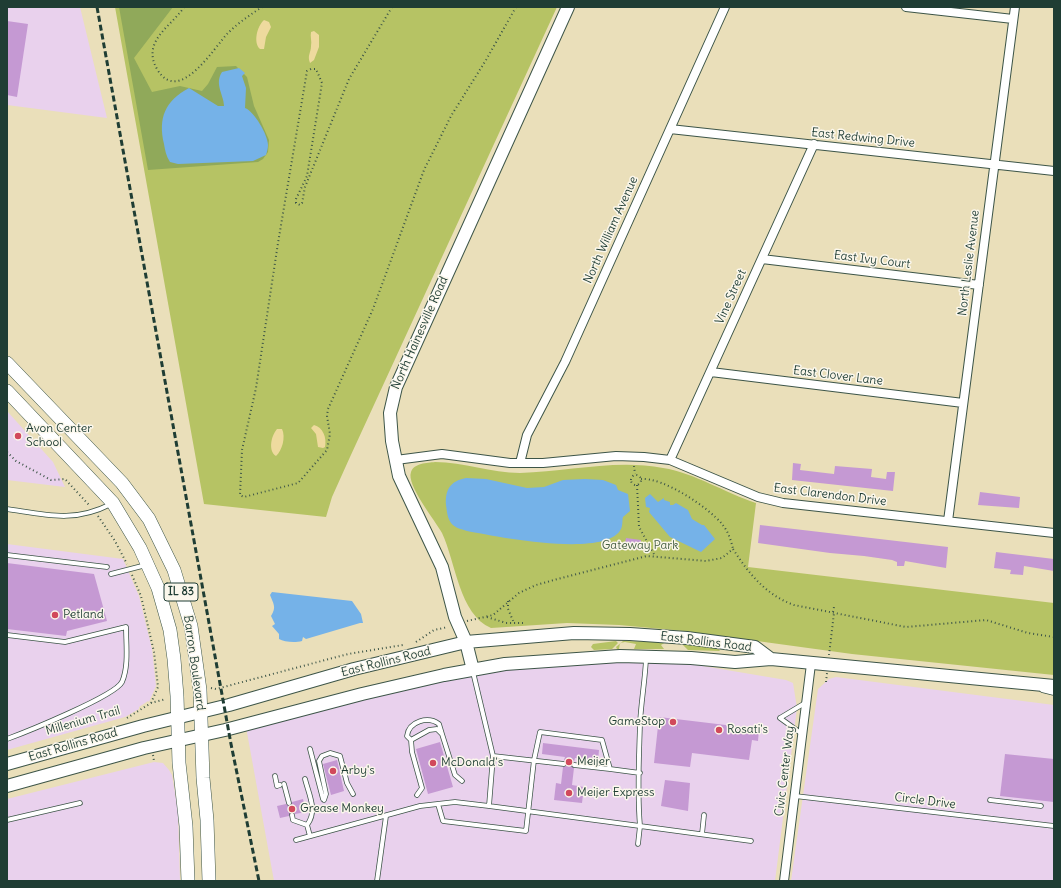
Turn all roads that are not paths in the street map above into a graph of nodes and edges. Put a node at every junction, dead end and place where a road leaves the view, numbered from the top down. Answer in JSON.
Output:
{"nodes":[{"id":1,"x":568,"y":7,"type":"edge"},
{"id":2,"x":725,"y":7,"type":"edge"},
{"id":3,"x":906,"y":7,"type":"edge"},
{"id":4,"x":1015,"y":7,"type":"edge"},
{"id":5,"x":1013,"y":19,"type":"junction"},
{"id":6,"x":670,"y":129,"type":"junction"},
{"id":7,"x":814,"y":144,"type":"junction"},
{"id":8,"x":994,"y":164,"type":"junction"},
{"id":9,"x":1054,"y":171,"type":"edge"},
{"id":10,"x":762,"y":259,"type":"junction"},
{"id":11,"x":979,"y":285,"type":"junction"},
{"id":12,"x":7,"y":363,"type":"edge"},
{"id":13,"x":711,"y":372,"type":"junction"},
{"id":14,"x":7,"y":391,"type":"edge"},
{"id":15,"x":963,"y":403,"type":"junction"},
{"id":16,"x":396,"y":460,"type":"junction"},
{"id":17,"x":670,"y":460,"type":"junction"},
{"id":18,"x":520,"y":463,"type":"junction"},
{"id":19,"x":113,"y":503,"type":"junction"},
{"id":20,"x":7,"y":509,"type":"edge"},
{"id":21,"x":948,"y":521,"type":"junction"},
{"id":22,"x":1054,"y":533,"type":"edge"},
{"id":23,"x":7,"y":555,"type":"edge"},
{"id":24,"x":148,"y":564,"type":"junction"},
{"id":25,"x":107,"y":567,"type":"dead end"},
{"id":26,"x":111,"y":574,"type":"dead end"},
{"id":27,"x":7,"y":635,"type":"edge"},
{"id":28,"x":466,"y":642,"type":"junction"},
{"id":29,"x":646,"y":656,"type":"junction"},
{"id":30,"x":771,"y":659,"type":"junction"},
{"id":31,"x":811,"y":664,"type":"junction"},
{"id":32,"x":472,"y":670,"type":"junction"},
{"id":33,"x":1017,"y":682,"type":"junction"},
{"id":34,"x":1054,"y":686,"type":"edge"},
{"id":35,"x":1054,"y":693,"type":"edge"},
{"id":36,"x":806,"y":702,"type":"junction"},
{"id":37,"x":201,"y":712,"type":"junction"},
{"id":38,"x":177,"y":717,"type":"junction"},
{"id":39,"x":442,"y":734,"type":"junction"},
{"id":40,"x":802,"y":734,"type":"junction"},
{"id":41,"x":202,"y":735,"type":"junction"},
{"id":42,"x":7,"y":739,"type":"edge"},
{"id":43,"x":178,"y":740,"type":"junction"},
{"id":44,"x":410,"y":740,"type":"junction"},
{"id":45,"x":310,"y":749,"type":"dead end"},
{"id":46,"x":494,"y":756,"type":"junction"},
{"id":47,"x":534,"y":760,"type":"junction"},
{"id":48,"x":7,"y":764,"type":"edge"},
{"id":49,"x":564,"y":764,"type":"dead end"},
{"id":50,"x":574,"y":765,"type":"dead end"},
{"id":51,"x":610,"y":769,"type":"junction"},
{"id":52,"x":640,"y":773,"type":"junction"},
{"id":53,"x":275,"y":776,"type":"dead end"},
{"id":54,"x":305,"y":779,"type":"dead end"},
{"id":55,"x":462,"y":781,"type":"dead end"},
{"id":56,"x":7,"y":786,"type":"edge"},
{"id":57,"x":353,"y":794,"type":"dead end"},
{"id":58,"x":417,"y":795,"type":"dead end"},
{"id":59,"x":794,"y":796,"type":"junction"},
{"id":60,"x":990,"y":800,"type":"dead end"},
{"id":61,"x":80,"y":803,"type":"dead end"},
{"id":62,"x":288,"y":803,"type":"dead end"},
{"id":63,"x":438,"y":804,"type":"junction"},
{"id":64,"x":489,"y":806,"type":"junction"},
{"id":65,"x":1041,"y":806,"type":"dead end"},
{"id":66,"x":528,"y":811,"type":"junction"},
{"id":67,"x":292,"y":815,"type":"dead end"},
{"id":68,"x":704,"y":815,"type":"dead end"},
{"id":69,"x":386,"y":816,"type":"junction"},
{"id":70,"x":7,"y":820,"type":"edge"},
{"id":71,"x":307,"y":825,"type":"junction"},
{"id":72,"x":640,"y":826,"type":"junction"},
{"id":73,"x":1054,"y":826,"type":"edge"},
{"id":74,"x":702,"y":834,"type":"junction"},
{"id":75,"x":310,"y":836,"type":"junction"},
{"id":76,"x":296,"y":840,"type":"dead end"},
{"id":77,"x":751,"y":841,"type":"dead end"},
{"id":78,"x":638,"y":844,"type":"dead end"},
{"id":79,"x":188,"y":881,"type":"edge"},
{"id":80,"x":209,"y":881,"type":"edge"},
{"id":81,"x":378,"y":881,"type":"edge"},
{"id":82,"x":784,"y":881,"type":"edge"}],
"edges":[{"from":1,"to":16,"type":"main road","name":"North Hainesville Road"},
{"from":2,"to":6,"type":"street","name":"North William Avenue"},
{"from":3,"to":5,"type":"street"},
{"from":4,"to":5,"type":"street","name":"North Leslie Avenue"},
{"from":5,"to":8,"type":"street","name":"North Leslie Avenue"},
{"from":6,"to":7,"type":"street","name":"East Redwing Drive"},
{"from":6,"to":18,"type":"street","name":"North William Avenue"},
{"from":7,"to":8,"type":"street","name":"East Redwing Drive"},
{"from":7,"to":10,"type":"street","name":"Vine Street"},
{"from":8,"to":9,"type":"street","name":"East Redwing Drive"},
{"from":8,"to":11,"type":"street","name":"North Leslie Avenue"},
{"from":10,"to":11,"type":"street","name":"East Ivy Court"},
{"from":10,"to":13,"type":"street","name":"Vine Street"},
{"from":11,"to":15,"type":"street","name":"North Leslie Avenue"},
{"from":12,"to":37,"type":"main road","name":"Barron Boulevard","number":"IL 83"},
{"from":13,"to":15,"type":"street","name":"East Clover Lane"},
{"from":13,"to":17,"type":"street","name":"Vine Street"},
{"from":14,"to":19,"type":"main road","name":"Barron Boulevard"},
{"from":15,"to":21,"type":"street","name":"North Leslie Avenue"},
{"from":16,"to":18,"type":"street","name":"East Clarendon Drive"},
{"from":16,"to":28,"type":"main road","name":"North Hainesville Road"},
{"from":17,"to":18,"type":"street","name":"East Clarendon Drive"},
{"from":17,"to":21,"type":"street","name":"East Clarendon Drive"},
{"from":19,"to":20,"type":"lane"},
{"from":19,"to":24,"type":"main road","name":"Barron Boulevard"},
{"from":21,"to":22,"type":"street","name":"East Clarendon Drive"},
{"from":23,"to":25,"type":"lane"},
{"from":24,"to":26,"type":"lane"},
{"from":24,"to":38,"type":"main road","name":"Barron Boulevard"},
{"from":27,"to":42,"type":"lane"},
{"from":28,"to":30,"type":"main road","name":"East Rollins Road"},
{"from":28,"to":32,"type":"main road","name":"North Hainesville Road"},
{"from":28,"to":37,"type":"main road","name":"East Rollins Road"},
{"from":29,"to":30,"type":"main road","name":"East Rollins Road"},
{"from":29,"to":32,"type":"main road","name":"East Rollins Road"},
{"from":29,"to":52,"type":"lane"},
{"from":30,"to":31,"type":"main road","name":"East Rollins Road"},
{"from":31,"to":33,"type":"main road","name":"East Rollins Road"},
{"from":31,"to":36,"type":"street","name":"Civic Center Way"},
{"from":32,"to":41,"type":"main road","name":"East Rollins Road"},
{"from":32,"to":46,"type":"lane"},
{"from":33,"to":34,"type":"main road","name":"East Rollins Road"},
{"from":33,"to":35,"type":"lane"},
{"from":36,"to":40,"type":"street","name":"Civic Center Way"},
{"from":36,"to":40,"type":"lane"},
{"from":37,"to":38,"type":"main road","name":"East Rollins Road"},
{"from":37,"to":41,"type":"main road","name":"Barron Boulevard","number":"IL 83"},
{"from":38,"to":43,"type":"main road","name":"Barron Boulevard"},
{"from":38,"to":48,"type":"main road","name":"East Rollins Road"},
{"from":39,"to":44,"type":"lane"},
{"from":39,"to":44,"type":"lane"},
{"from":39,"to":55,"type":"lane"},
{"from":40,"to":59,"type":"street","name":"Civic Center Way"},
{"from":41,"to":43,"type":"main road","name":"East Rollins Road"},
{"from":41,"to":80,"type":"main road","name":"Barron Boulevard","number":"IL 83"},
{"from":43,"to":56,"type":"main road","name":"East Rollins Road"},
{"from":43,"to":79,"type":"main road","name":"Barron Boulevard"},
{"from":44,"to":58,"type":"lane"},
{"from":45,"to":57,"type":"lane"},
{"from":46,"to":47,"type":"lane"},
{"from":46,"to":64,"type":"lane"},
{"from":47,"to":49,"type":"lane"},
{"from":47,"to":51,"type":"lane"},
{"from":47,"to":66,"type":"lane"},
{"from":50,"to":51,"type":"lane"},
{"from":51,"to":52,"type":"lane"},
{"from":52,"to":72,"type":"lane"},
{"from":53,"to":62,"type":"lane"},
{"from":54,"to":71,"type":"lane"},
{"from":59,"to":73,"type":"lane","name":"Circle Drive"},
{"from":59,"to":82,"type":"street","name":"Civic Center Way"},
{"from":60,"to":65,"type":"lane"},
{"from":61,"to":70,"type":"lane"},
{"from":63,"to":64,"type":"lane"},
{"from":63,"to":66,"type":"lane"},
{"from":63,"to":69,"type":"lane"},
{"from":64,"to":66,"type":"lane"},
{"from":66,"to":72,"type":"lane"},
{"from":67,"to":71,"type":"lane"},
{"from":68,"to":74,"type":"lane"},
{"from":69,"to":75,"type":"lane"},
{"from":69,"to":81,"type":"lane"},
{"from":71,"to":75,"type":"lane"},
{"from":72,"to":74,"type":"lane"},
{"from":72,"to":78,"type":"lane"},
{"from":74,"to":77,"type":"lane"},
{"from":75,"to":76,"type":"lane"}]}
